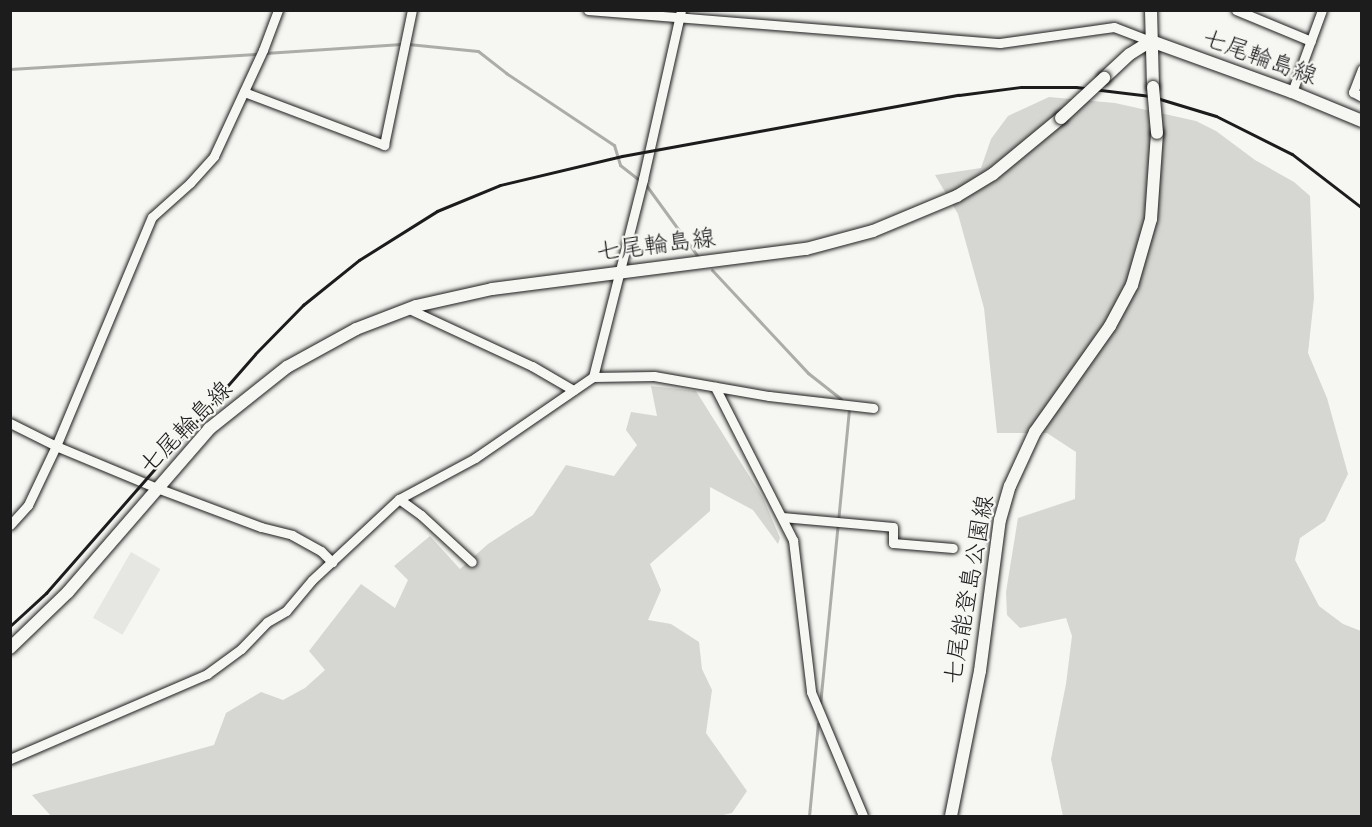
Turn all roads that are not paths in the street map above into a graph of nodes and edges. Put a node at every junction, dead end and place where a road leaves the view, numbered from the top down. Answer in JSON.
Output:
{"nodes":[{"id":1,"x":278,"y":10,"type":"edge"},
{"id":2,"x":412,"y":10,"type":"edge"},
{"id":3,"x":588,"y":10,"type":"edge"},
{"id":4,"x":1151,"y":10,"type":"edge"},
{"id":5,"x":1236,"y":10,"type":"edge"},
{"id":6,"x":1322,"y":10,"type":"edge"},
{"id":7,"x":679,"y":15,"type":"edge"},
{"id":8,"x":1263,"y":15,"type":"edge"},
{"id":9,"x":1151,"y":41,"type":"junction"},
{"id":10,"x":1311,"y":41,"type":"junction"},
{"id":11,"x":1362,"y":69,"type":"edge"},
{"id":12,"x":244,"y":92,"type":"junction"},
{"id":13,"x":1292,"y":92,"type":"junction"},
{"id":14,"x":1362,"y":97,"type":"edge"},
{"id":15,"x":1362,"y":122,"type":"edge"},
{"id":16,"x":620,"y":273,"type":"junction"},
{"id":17,"x":409,"y":309,"type":"junction"},
{"id":18,"x":593,"y":377,"type":"junction"},
{"id":19,"x":715,"y":387,"type":"junction"},
{"id":20,"x":573,"y":390,"type":"junction"},
{"id":21,"x":873,"y":408,"type":"dead end"},
{"id":22,"x":10,"y":423,"type":"edge"},
{"id":23,"x":56,"y":446,"type":"junction"},
{"id":24,"x":158,"y":488,"type":"junction"},
{"id":25,"x":399,"y":499,"type":"junction"},
{"id":26,"x":782,"y":517,"type":"junction"},
{"id":27,"x":10,"y":525,"type":"edge"},
{"id":28,"x":953,"y":548,"type":"dead end"},
{"id":29,"x":332,"y":562,"type":"junction"},
{"id":30,"x":471,"y":562,"type":"dead end"},
{"id":31,"x":10,"y":648,"type":"edge"},
{"id":32,"x":10,"y":759,"type":"edge"},
{"id":33,"x":863,"y":816,"type":"edge"},
{"id":34,"x":951,"y":816,"type":"edge"}],
"edges":[{"from":1,"to":12,"type":"street"},
{"from":2,"to":12,"type":"street"},
{"from":3,"to":7,"type":"street"},
{"from":4,"to":9,"type":"main road","name":"七尾能登島公園線"},
{"from":5,"to":8,"type":"street"},
{"from":6,"to":10,"type":"street"},
{"from":7,"to":9,"type":"street"},
{"from":7,"to":16,"type":"street"},
{"from":8,"to":10,"type":"street"},
{"from":9,"to":13,"type":"main road","name":"七尾輪島線"},
{"from":9,"to":16,"type":"main road","name":"七尾輪島線","bridge":true},
{"from":9,"to":34,"type":"main road","name":"七尾能登島公園線","bridge":true},
{"from":10,"to":13,"type":"street"},
{"from":11,"to":14,"type":"street"},
{"from":12,"to":23,"type":"street"},
{"from":13,"to":15,"type":"main road","name":"七尾輪島線"},
{"from":16,"to":17,"type":"main road","name":"七尾輪島線"},
{"from":16,"to":18,"type":"street"},
{"from":17,"to":20,"type":"street"},
{"from":17,"to":24,"type":"main road","name":"七尾輪島線"},
{"from":18,"to":19,"type":"street"},
{"from":18,"to":20,"type":"street"},
{"from":19,"to":21,"type":"street"},
{"from":19,"to":26,"type":"street"},
{"from":20,"to":25,"type":"street"},
{"from":22,"to":23,"type":"street"},
{"from":23,"to":24,"type":"street"},
{"from":23,"to":27,"type":"street"},
{"from":24,"to":29,"type":"street"},
{"from":24,"to":31,"type":"main road","name":"七尾輪島線"},
{"from":25,"to":29,"type":"street"},
{"from":25,"to":30,"type":"street"},
{"from":26,"to":28,"type":"street"},
{"from":26,"to":33,"type":"street"},
{"from":29,"to":32,"type":"street"}]}
